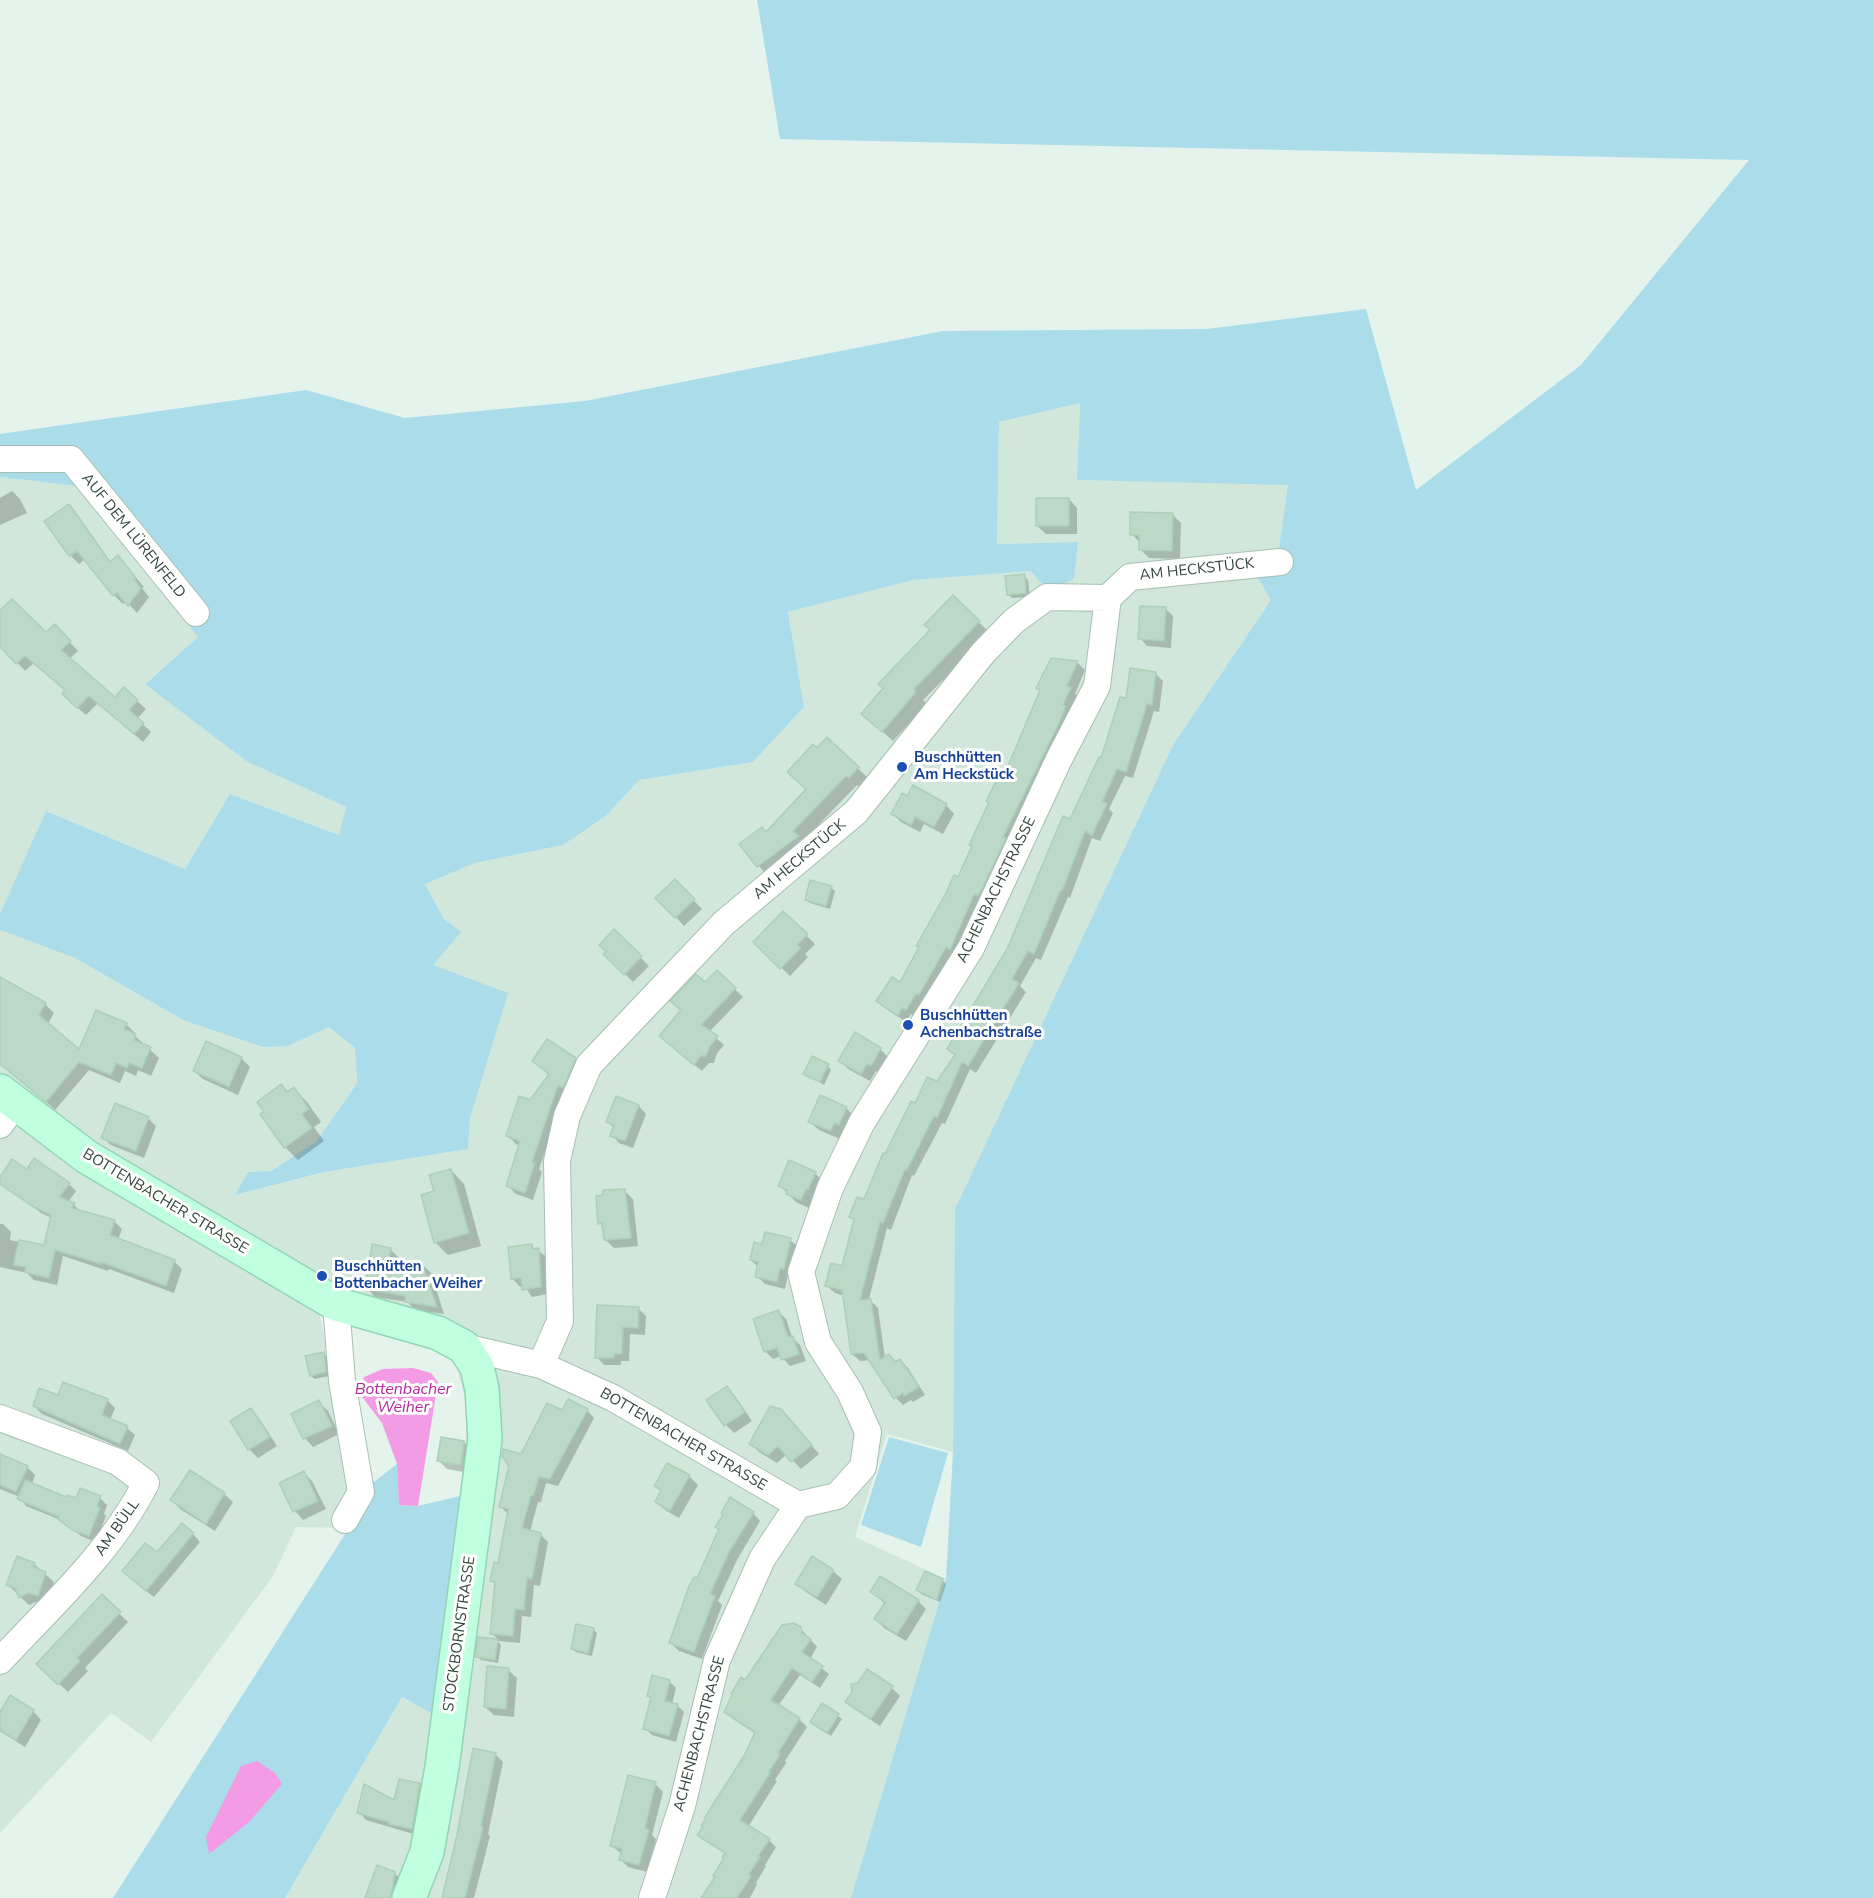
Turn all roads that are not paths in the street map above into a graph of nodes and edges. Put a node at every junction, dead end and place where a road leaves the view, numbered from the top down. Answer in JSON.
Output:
{"nodes":[{"id":1,"x":0,"y":459,"type":"edge"},
{"id":2,"x":1280,"y":562,"type":"dead end"},
{"id":3,"x":1108,"y":598,"type":"junction"},
{"id":4,"x":196,"y":614,"type":"dead end"},
{"id":5,"x":5,"y":1107,"type":"edge"},
{"id":6,"x":336,"y":1304,"type":"junction"},
{"id":7,"x":471,"y":1357,"type":"junction"},
{"id":8,"x":541,"y":1365,"type":"junction"},
{"id":9,"x":0,"y":1418,"type":"edge"},
{"id":10,"x":798,"y":1505,"type":"junction"},
{"id":11,"x":345,"y":1520,"type":"dead end"},
{"id":12,"x":0,"y":1661,"type":"edge"},
{"id":13,"x":409,"y":1898,"type":"edge"},
{"id":14,"x":652,"y":1898,"type":"edge"}],
"edges":[{"from":1,"to":4,"type":"street","name":"AUF DEM LÜRENFELD"},
{"from":2,"to":3,"type":"street","name":"AM HECKSTÜCK"},
{"from":3,"to":8,"type":"street","name":"AM HECKSTÜCK"},
{"from":3,"to":10,"type":"street","name":"ACHENBACHSTRASSE"},
{"from":5,"to":6,"type":"street","name":"BOTTENBACHER STRASSE"},
{"from":6,"to":7,"type":"street","name":"BOTTENBACHER STRASSE"},
{"from":6,"to":11,"type":"street"},
{"from":7,"to":8,"type":"street","name":"BOTTENBACHER STRASSE"},
{"from":7,"to":13,"type":"street","name":"STOCKBORNSTRASSE"},
{"from":8,"to":10,"type":"street","name":"BOTTENBACHER STRASSE"},
{"from":9,"to":12,"type":"street","name":"AM BÜLL"},
{"from":10,"to":14,"type":"street","name":"ACHENBACHSTRASSE"}]}
